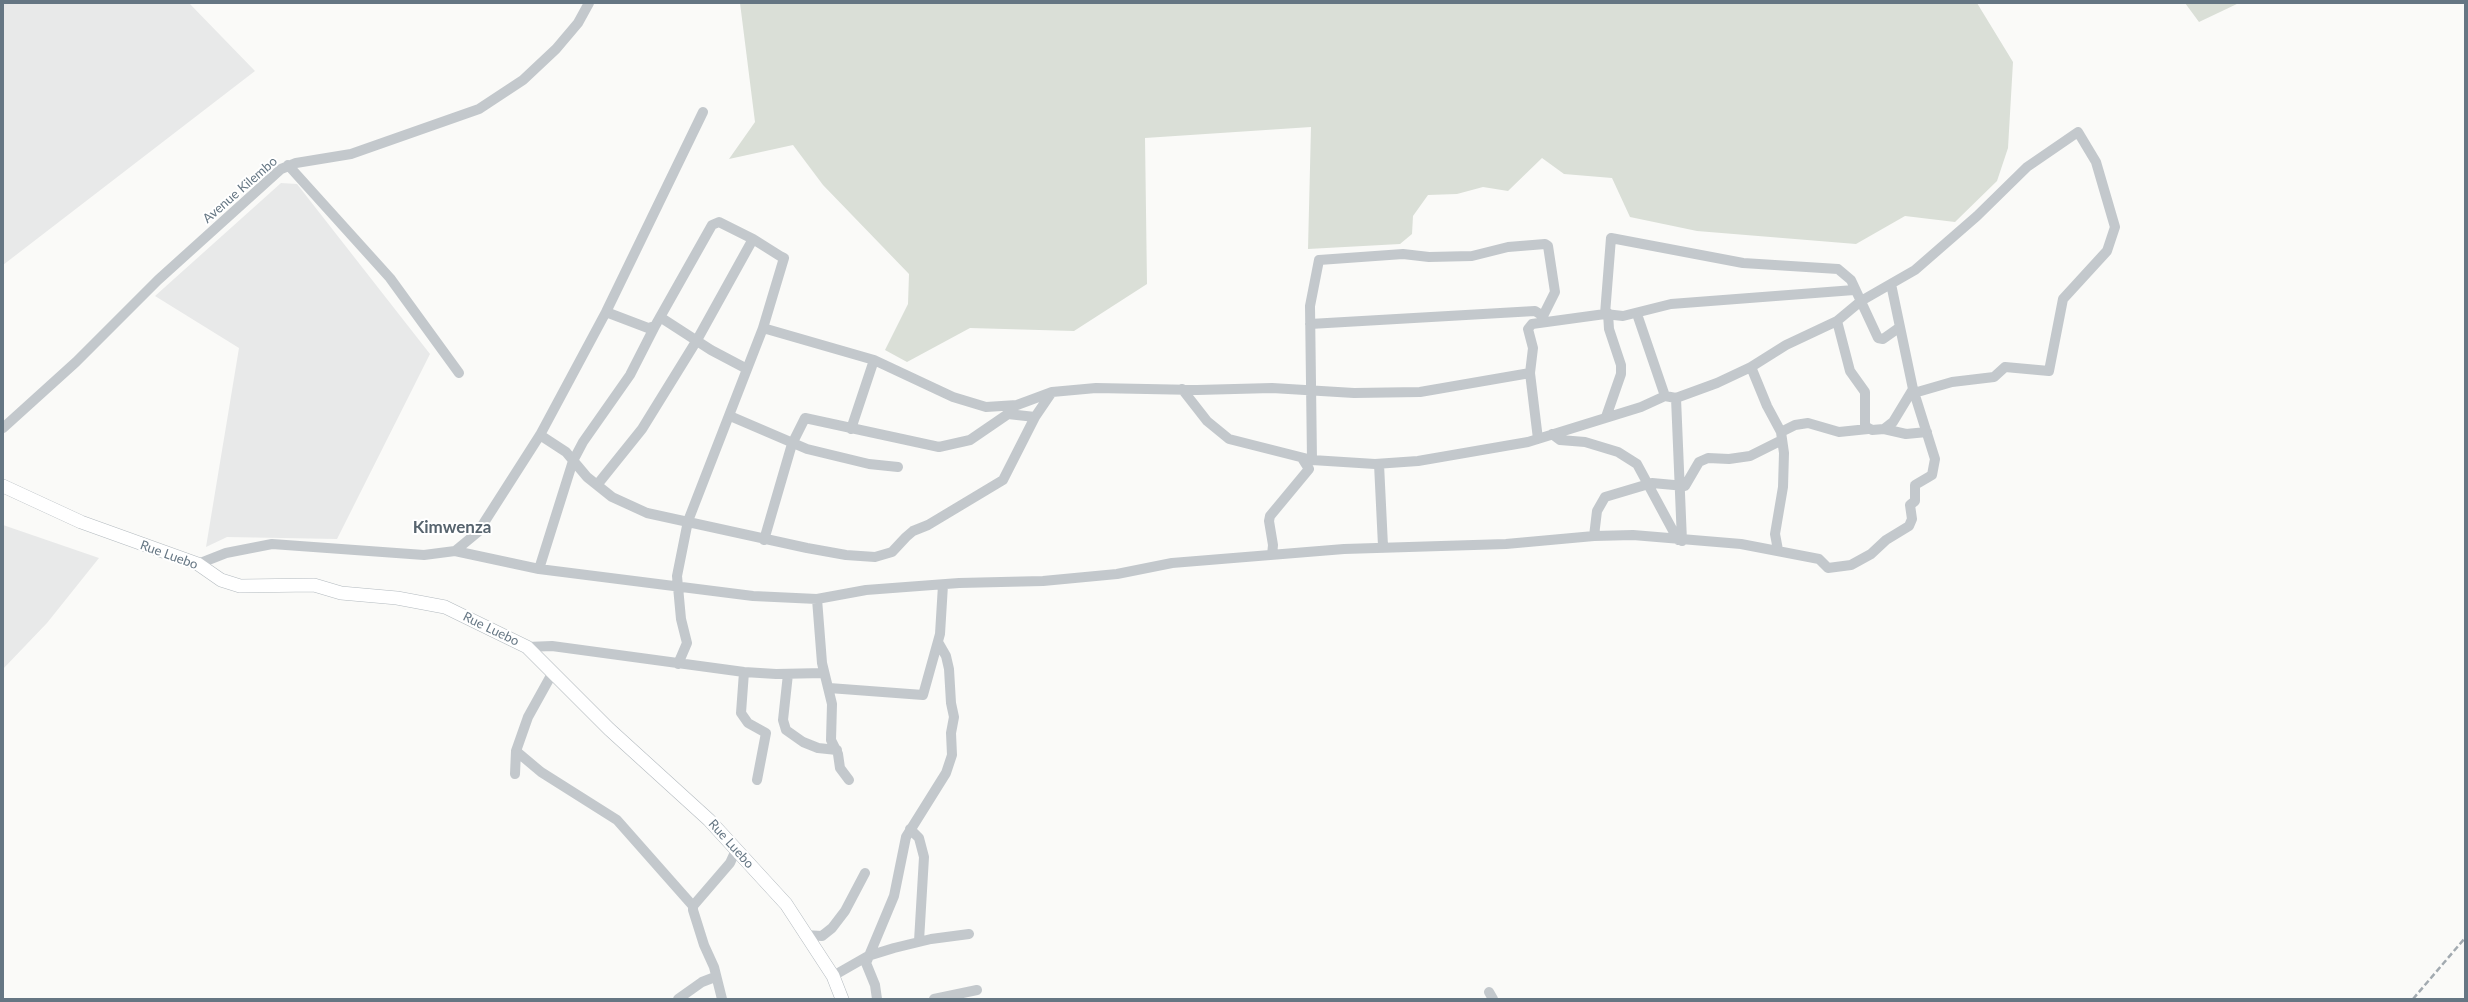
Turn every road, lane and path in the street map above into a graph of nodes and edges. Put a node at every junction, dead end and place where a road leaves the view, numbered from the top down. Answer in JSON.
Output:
{"nodes":[{"id":1,"x":589,"y":3,"type":"edge"},
{"id":2,"x":704,"y":112,"type":"dead end"},
{"id":3,"x":288,"y":165,"type":"junction"},
{"id":4,"x":753,"y":239,"type":"junction"},
{"id":5,"x":1891,"y":284,"type":"junction"},
{"id":6,"x":1854,"y":290,"type":"junction"},
{"id":7,"x":1861,"y":301,"type":"junction"},
{"id":8,"x":606,"y":312,"type":"junction"},
{"id":9,"x":1606,"y":314,"type":"junction"},
{"id":10,"x":1637,"y":314,"type":"junction"},
{"id":11,"x":1542,"y":319,"type":"junction"},
{"id":12,"x":658,"y":321,"type":"junction"},
{"id":13,"x":1837,"y":321,"type":"junction"},
{"id":14,"x":1310,"y":324,"type":"junction"},
{"id":15,"x":1900,"y":327,"type":"junction"},
{"id":16,"x":763,"y":328,"type":"junction"},
{"id":17,"x":697,"y":340,"type":"junction"},
{"id":18,"x":874,"y":360,"type":"junction"},
{"id":19,"x":1751,"y":367,"type":"junction"},
{"id":20,"x":747,"y":369,"type":"junction"},
{"id":21,"x":459,"y":373,"type":"dead end"},
{"id":22,"x":1530,"y":373,"type":"junction"},
{"id":23,"x":1182,"y":389,"type":"junction"},
{"id":24,"x":1311,"y":390,"type":"junction"},
{"id":25,"x":1913,"y":391,"type":"junction"},
{"id":26,"x":1052,"y":392,"type":"junction"},
{"id":27,"x":1665,"y":396,"type":"junction"},
{"id":28,"x":1676,"y":398,"type":"junction"},
{"id":29,"x":730,"y":416,"type":"junction"},
{"id":30,"x":1035,"y":417,"type":"junction"},
{"id":31,"x":1606,"y":417,"type":"junction"},
{"id":32,"x":3,"y":428,"type":"edge"},
{"id":33,"x":851,"y":429,"type":"junction"},
{"id":34,"x":1868,"y":429,"type":"junction"},
{"id":35,"x":1884,"y":429,"type":"junction"},
{"id":36,"x":1927,"y":432,"type":"junction"},
{"id":37,"x":1552,"y":434,"type":"junction"},
{"id":38,"x":540,"y":435,"type":"junction"},
{"id":39,"x":1782,"y":436,"type":"junction"},
{"id":40,"x":1538,"y":439,"type":"junction"},
{"id":41,"x":792,"y":444,"type":"junction"},
{"id":42,"x":1302,"y":458,"type":"junction"},
{"id":43,"x":1312,"y":460,"type":"junction"},
{"id":44,"x":573,"y":461,"type":"junction"},
{"id":45,"x":1379,"y":464,"type":"junction"},
{"id":46,"x":898,"y":467,"type":"dead end"},
{"id":47,"x":587,"y":477,"type":"junction"},
{"id":48,"x":568,"y":478,"type":"junction"},
{"id":49,"x":1647,"y":484,"type":"junction"},
{"id":50,"x":597,"y":485,"type":"junction"},
{"id":51,"x":3,"y":486,"type":"edge"},
{"id":52,"x":1681,"y":487,"type":"junction"},
{"id":53,"x":688,"y":521,"type":"junction"},
{"id":54,"x":1594,"y":536,"type":"junction"},
{"id":55,"x":764,"y":540,"type":"junction"},
{"id":56,"x":1680,"y":541,"type":"junction"},
{"id":57,"x":1383,"y":546,"type":"junction"},
{"id":58,"x":1778,"y":550,"type":"junction"},
{"id":59,"x":455,"y":551,"type":"junction"},
{"id":60,"x":1272,"y":555,"type":"junction"},
{"id":61,"x":198,"y":564,"type":"junction"},
{"id":62,"x":539,"y":569,"type":"junction"},
{"id":63,"x":943,"y":585,"type":"junction"},
{"id":64,"x":678,"y":586,"type":"junction"},
{"id":65,"x":817,"y":599,"type":"junction"},
{"id":66,"x":938,"y":642,"type":"junction"},
{"id":67,"x":527,"y":647,"type":"junction"},
{"id":68,"x":678,"y":664,"type":"junction"},
{"id":69,"x":949,"y":669,"type":"junction"},
{"id":70,"x":553,"y":672,"type":"junction"},
{"id":71,"x":744,"y":672,"type":"junction"},
{"id":72,"x":824,"y":673,"type":"junction"},
{"id":73,"x":788,"y":674,"type":"junction"},
{"id":74,"x":929,"y":678,"type":"junction"},
{"id":75,"x":829,"y":688,"type":"junction"},
{"id":76,"x":837,"y":750,"type":"junction"},
{"id":77,"x":516,"y":751,"type":"junction"},
{"id":78,"x":515,"y":774,"type":"dead end"},
{"id":79,"x":757,"y":780,"type":"dead end"},
{"id":80,"x":849,"y":780,"type":"dead end"},
{"id":81,"x":910,"y":829,"type":"junction"},
{"id":82,"x":736,"y":850,"type":"junction"},
{"id":83,"x":865,"y":873,"type":"dead end"},
{"id":84,"x":693,"y":906,"type":"junction"},
{"id":85,"x":969,"y":934,"type":"dead end"},
{"id":86,"x":804,"y":935,"type":"junction"},
{"id":87,"x":919,"y":942,"type":"junction"},
{"id":88,"x":868,"y":956,"type":"junction"},
{"id":89,"x":833,"y":976,"type":"junction"},
{"id":90,"x":715,"y":978,"type":"junction"},
{"id":91,"x":977,"y":990,"type":"dead end"},
{"id":92,"x":678,"y":999,"type":"edge"},
{"id":93,"x":722,"y":999,"type":"edge"},
{"id":94,"x":842,"y":999,"type":"edge"},
{"id":95,"x":877,"y":999,"type":"edge"},
{"id":96,"x":934,"y":999,"type":"edge"},
{"id":97,"x":1487,"y":999,"type":"edge"},
{"id":98,"x":1493,"y":999,"type":"edge"}],
"edges":[{"from":1,"to":3,"type":"street","name":"Avenue Kilembo"},
{"from":2,"to":8,"type":"street"},
{"from":3,"to":21,"type":"street"},
{"from":3,"to":32,"type":"street","name":"Avenue Kilembo"},
{"from":4,"to":12,"type":"street"},
{"from":4,"to":16,"type":"street"},
{"from":4,"to":17,"type":"street"},
{"from":5,"to":7,"type":"street"},
{"from":5,"to":15,"type":"street"},
{"from":5,"to":25,"type":"street"},
{"from":6,"to":7,"type":"street"},
{"from":6,"to":9,"type":"street"},
{"from":6,"to":10,"type":"street"},
{"from":7,"to":13,"type":"street"},
{"from":7,"to":15,"type":"street"},
{"from":8,"to":12,"type":"street"},
{"from":8,"to":38,"type":"street"},
{"from":9,"to":10,"type":"street"},
{"from":9,"to":11,"type":"street"},
{"from":9,"to":31,"type":"street"},
{"from":10,"to":27,"type":"street"},
{"from":11,"to":14,"type":"street"},
{"from":11,"to":14,"type":"street"},
{"from":11,"to":22,"type":"street"},
{"from":12,"to":17,"type":"street"},
{"from":12,"to":44,"type":"street"},
{"from":13,"to":19,"type":"street"},
{"from":13,"to":34,"type":"street"},
{"from":14,"to":24,"type":"street"},
{"from":15,"to":25,"type":"street"},
{"from":16,"to":18,"type":"street"},
{"from":16,"to":20,"type":"street"},
{"from":17,"to":20,"type":"street"},
{"from":17,"to":50,"type":"street"},
{"from":18,"to":26,"type":"street"},
{"from":18,"to":33,"type":"street"},
{"from":19,"to":28,"type":"street"},
{"from":19,"to":39,"type":"street"},
{"from":20,"to":29,"type":"street"},
{"from":22,"to":24,"type":"street"},
{"from":22,"to":40,"type":"street"},
{"from":23,"to":24,"type":"street"},
{"from":23,"to":26,"type":"street"},
{"from":23,"to":42,"type":"street"},
{"from":24,"to":43,"type":"street"},
{"from":25,"to":35,"type":"street"},
{"from":25,"to":36,"type":"street"},
{"from":26,"to":30,"type":"street"},
{"from":27,"to":28,"type":"street"},
{"from":27,"to":31,"type":"street"},
{"from":28,"to":52,"type":"street"},
{"from":29,"to":41,"type":"street"},
{"from":29,"to":53,"type":"street"},
{"from":30,"to":33,"type":"street"},
{"from":30,"to":55,"type":"street"},
{"from":31,"to":37,"type":"street"},
{"from":33,"to":41,"type":"street"},
{"from":34,"to":35,"type":"street"},
{"from":34,"to":39,"type":"street"},
{"from":35,"to":36,"type":"street"},
{"from":36,"to":58,"type":"street"},
{"from":37,"to":40,"type":"street"},
{"from":37,"to":49,"type":"street"},
{"from":38,"to":44,"type":"street"},
{"from":38,"to":59,"type":"street"},
{"from":39,"to":52,"type":"street"},
{"from":39,"to":58,"type":"street"},
{"from":40,"to":45,"type":"street"},
{"from":41,"to":46,"type":"street"},
{"from":41,"to":55,"type":"street"},
{"from":42,"to":43,"type":"street"},
{"from":42,"to":60,"type":"street"},
{"from":43,"to":45,"type":"street"},
{"from":44,"to":47,"type":"street"},
{"from":44,"to":48,"type":"street"},
{"from":45,"to":57,"type":"street"},
{"from":47,"to":48,"type":"street"},
{"from":47,"to":50,"type":"street"},
{"from":48,"to":62,"type":"street"},
{"from":49,"to":52,"type":"street"},
{"from":49,"to":54,"type":"street"},
{"from":49,"to":56,"type":"street"},
{"from":50,"to":53,"type":"street"},
{"from":51,"to":61,"type":"street","name":"Rue Luebo"},
{"from":52,"to":56,"type":"street"},
{"from":53,"to":55,"type":"street"},
{"from":53,"to":64,"type":"street"},
{"from":54,"to":56,"type":"street"},
{"from":54,"to":57,"type":"street"},
{"from":56,"to":58,"type":"street"},
{"from":57,"to":60,"type":"street"},
{"from":59,"to":61,"type":"street"},
{"from":59,"to":62,"type":"street"},
{"from":60,"to":63,"type":"street"},
{"from":61,"to":67,"type":"street","name":"Rue Luebo"},
{"from":62,"to":64,"type":"street"},
{"from":63,"to":65,"type":"street"},
{"from":63,"to":66,"type":"street"},
{"from":64,"to":65,"type":"street"},
{"from":64,"to":68,"type":"street"},
{"from":65,"to":72,"type":"street"},
{"from":66,"to":69,"type":"street"},
{"from":66,"to":74,"type":"street"},
{"from":67,"to":68,"type":"street"},
{"from":67,"to":70,"type":"street","name":"Rue Luebo"},
{"from":68,"to":71,"type":"street"},
{"from":69,"to":74,"type":"street"},
{"from":69,"to":81,"type":"street"},
{"from":70,"to":77,"type":"street"},
{"from":70,"to":82,"type":"street","name":"Rue Luebo"},
{"from":71,"to":73,"type":"street"},
{"from":71,"to":79,"type":"street"},
{"from":72,"to":73,"type":"street"},
{"from":72,"to":75,"type":"street"},
{"from":73,"to":76,"type":"street"},
{"from":74,"to":75,"type":"street"},
{"from":75,"to":76,"type":"street"},
{"from":76,"to":80,"type":"street"},
{"from":77,"to":78,"type":"street"},
{"from":77,"to":84,"type":"street"},
{"from":81,"to":87,"type":"street"},
{"from":81,"to":88,"type":"street"},
{"from":82,"to":84,"type":"street"},
{"from":82,"to":86,"type":"street","name":"Rue Luebo"},
{"from":83,"to":86,"type":"street"},
{"from":84,"to":90,"type":"street"},
{"from":85,"to":87,"type":"street"},
{"from":86,"to":89,"type":"street","name":"Rue Luebo"},
{"from":87,"to":88,"type":"street"},
{"from":88,"to":89,"type":"street"},
{"from":88,"to":95,"type":"street"},
{"from":89,"to":94,"type":"street","name":"Rue Luebo"},
{"from":90,"to":92,"type":"street"},
{"from":90,"to":93,"type":"street"},
{"from":91,"to":96,"type":"street"},
{"from":97,"to":98,"type":"street"}]}
